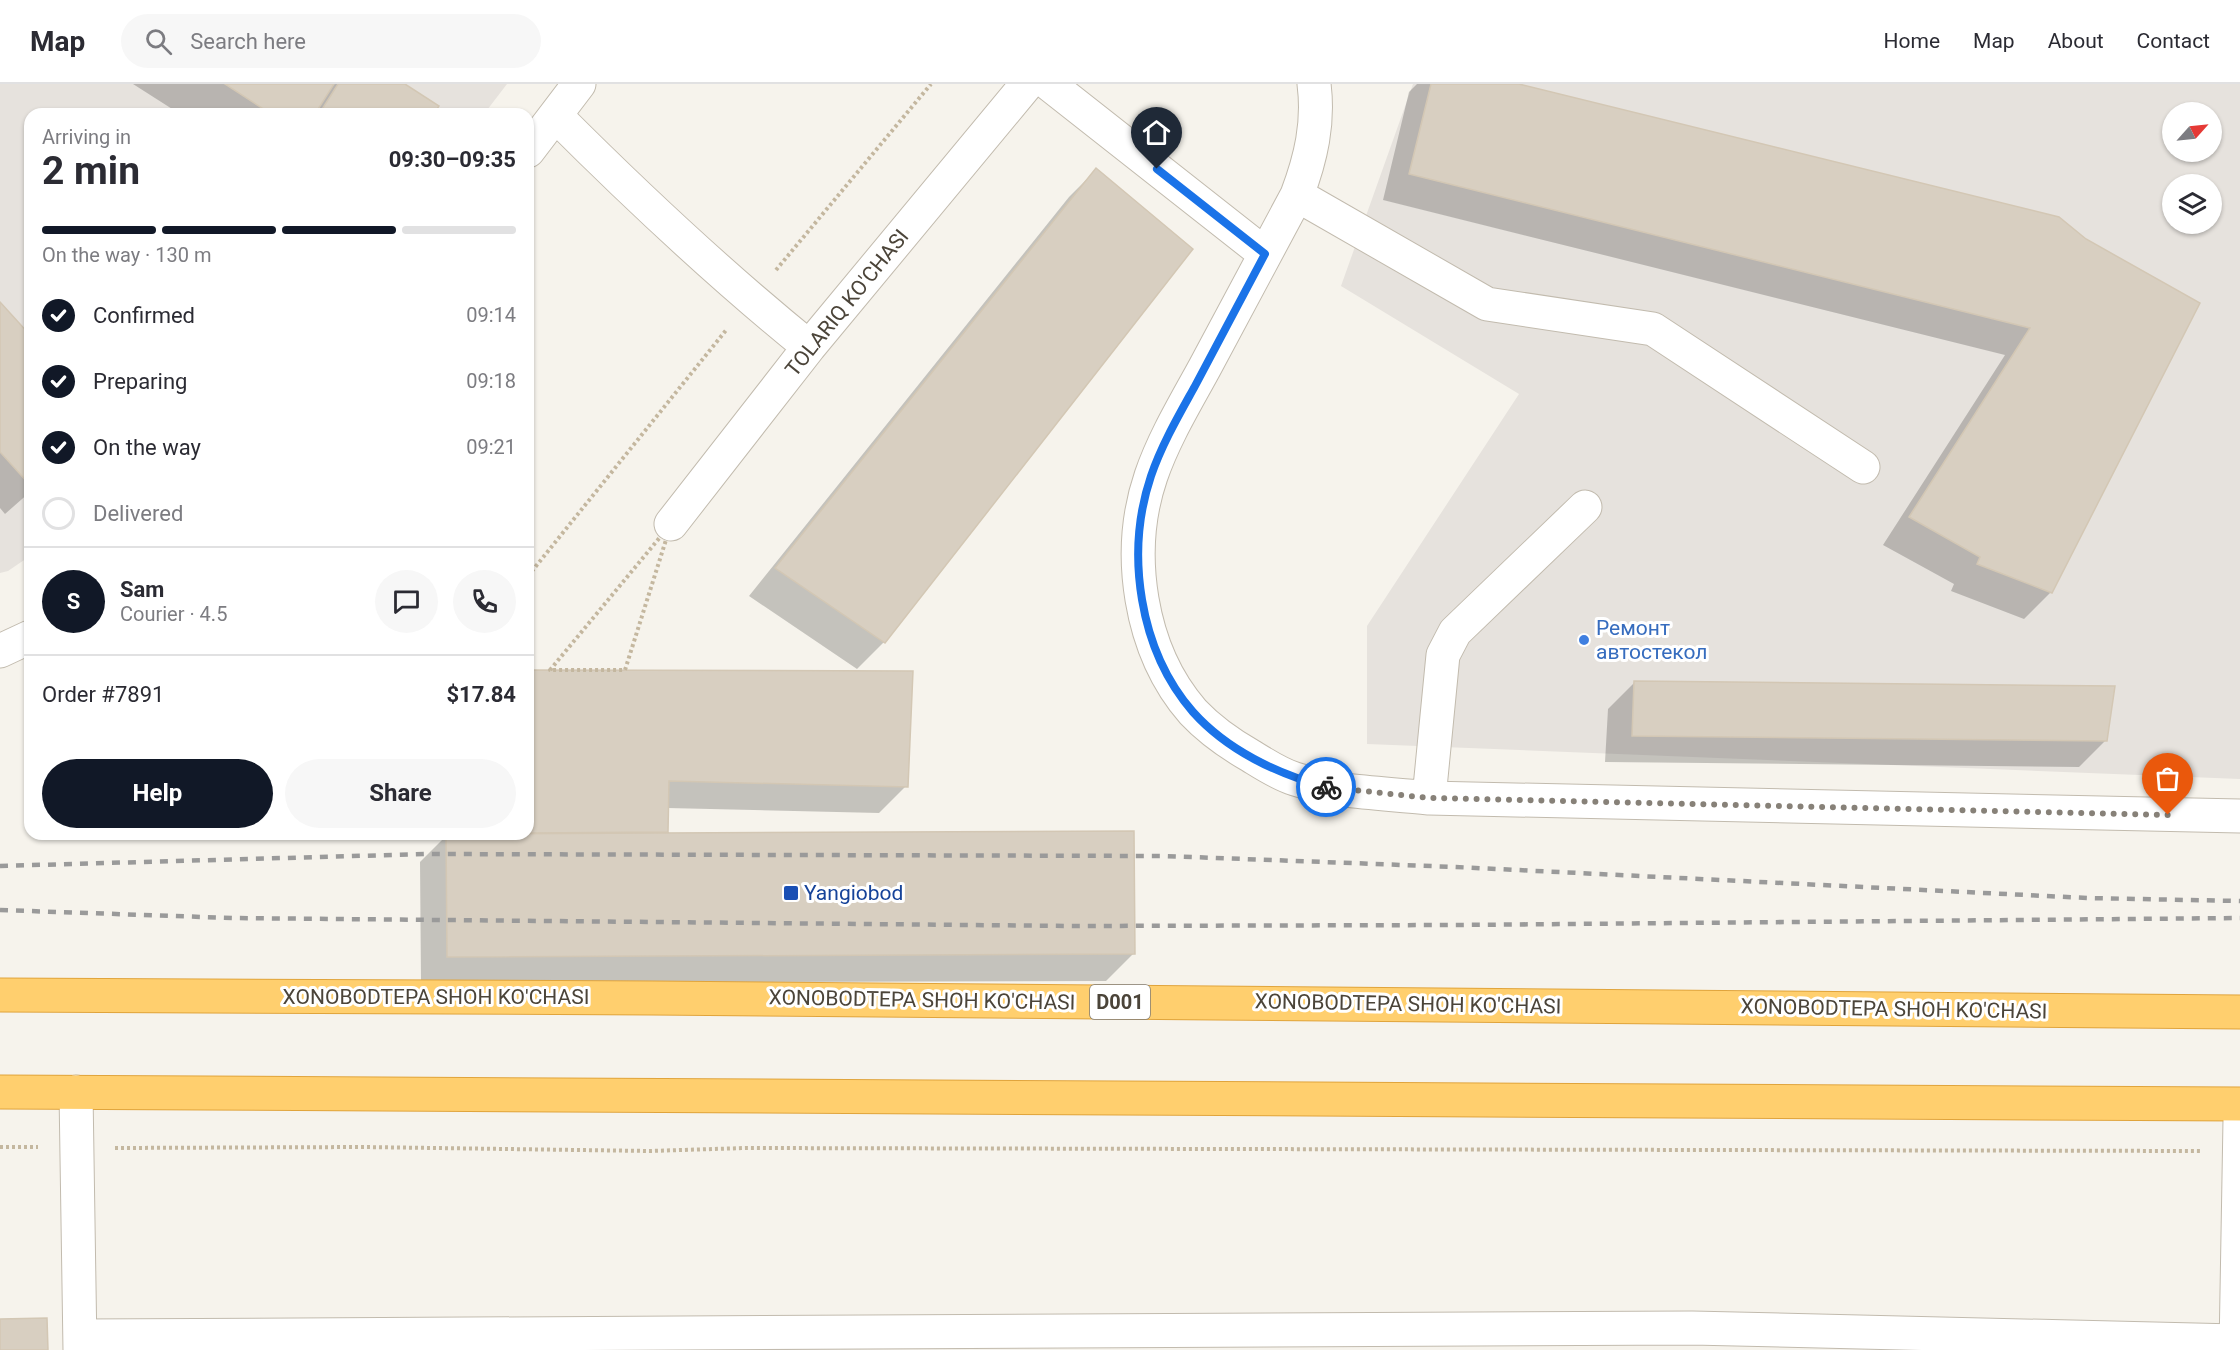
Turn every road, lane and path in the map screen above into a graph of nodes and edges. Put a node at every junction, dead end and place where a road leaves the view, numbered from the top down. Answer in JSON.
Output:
{"nodes":[{"id":1,"x":579,"y":84,"type":"edge"},
{"id":2,"x":1027,"y":84,"type":"edge"},
{"id":3,"x":1049,"y":84,"type":"edge"},
{"id":4,"x":1314,"y":84,"type":"edge"},
{"id":5,"x":556,"y":116,"type":"junction"},
{"id":6,"x":534,"y":144,"type":"edge"},
{"id":7,"x":1297,"y":195,"type":"junction"},
{"id":8,"x":1265,"y":254,"type":"junction"},
{"id":9,"x":809,"y":347,"type":"junction"},
{"id":10,"x":1863,"y":467,"type":"dead end"},
{"id":11,"x":1585,"y":507,"type":"dead end"},
{"id":12,"x":671,"y":524,"type":"junction"},
{"id":13,"x":24,"y":640,"type":"edge"},
{"id":14,"x":0,"y":651,"type":"edge"},
{"id":15,"x":1429,"y":798,"type":"junction"},
{"id":16,"x":2240,"y":816,"type":"edge"},
{"id":17,"x":0,"y":996,"type":"edge"},
{"id":18,"x":2240,"y":1012,"type":"edge"},
{"id":19,"x":0,"y":1092,"type":"edge"},
{"id":20,"x":76,"y":1092,"type":"junction"},
{"id":21,"x":2240,"y":1104,"type":"edge"},
{"id":22,"x":2240,"y":1120,"type":"edge"},
{"id":23,"x":0,"y":1147,"type":"edge"},
{"id":24,"x":77,"y":1148,"type":"junction"},
{"id":25,"x":2205,"y":1151,"type":"dead end"},
{"id":26,"x":1100,"y":1341,"type":"edge"},
{"id":27,"x":80,"y":1343,"type":"edge"},
{"id":28,"x":2121,"y":1344,"type":"edge"},
{"id":29,"x":2236,"y":1346,"type":"edge"}],
"edges":[{"from":1,"to":5,"type":"street"},
{"from":2,"to":9,"type":"street","name":"TOLARIQ KO'CHASI"},
{"from":3,"to":8,"type":"street"},
{"from":4,"to":7,"type":"street"},
{"from":5,"to":6,"type":"street"},
{"from":5,"to":9,"type":"street"},
{"from":7,"to":8,"type":"street"},
{"from":7,"to":10,"type":"street"},
{"from":8,"to":15,"type":"street"},
{"from":9,"to":12,"type":"street","name":"TOLARIQ KO'CHASI"},
{"from":11,"to":15,"type":"street"},
{"from":12,"to":12,"type":"path"},
{"from":13,"to":14,"type":"street"},
{"from":15,"to":16,"type":"street"},
{"from":17,"to":18,"type":"highway","name":"XONOBODTEPA SHOH KO'CHASI","number":"D001"},
{"from":19,"to":20,"type":"highway"},
{"from":20,"to":21,"type":"highway"},
{"from":20,"to":24,"type":"street"},
{"from":22,"to":29,"type":"street"},
{"from":23,"to":24,"type":"path"},
{"from":24,"to":25,"type":"path"},
{"from":24,"to":27,"type":"street"},
{"from":26,"to":27,"type":"street"},
{"from":26,"to":28,"type":"street"},
{"from":28,"to":29,"type":"street"}]}
